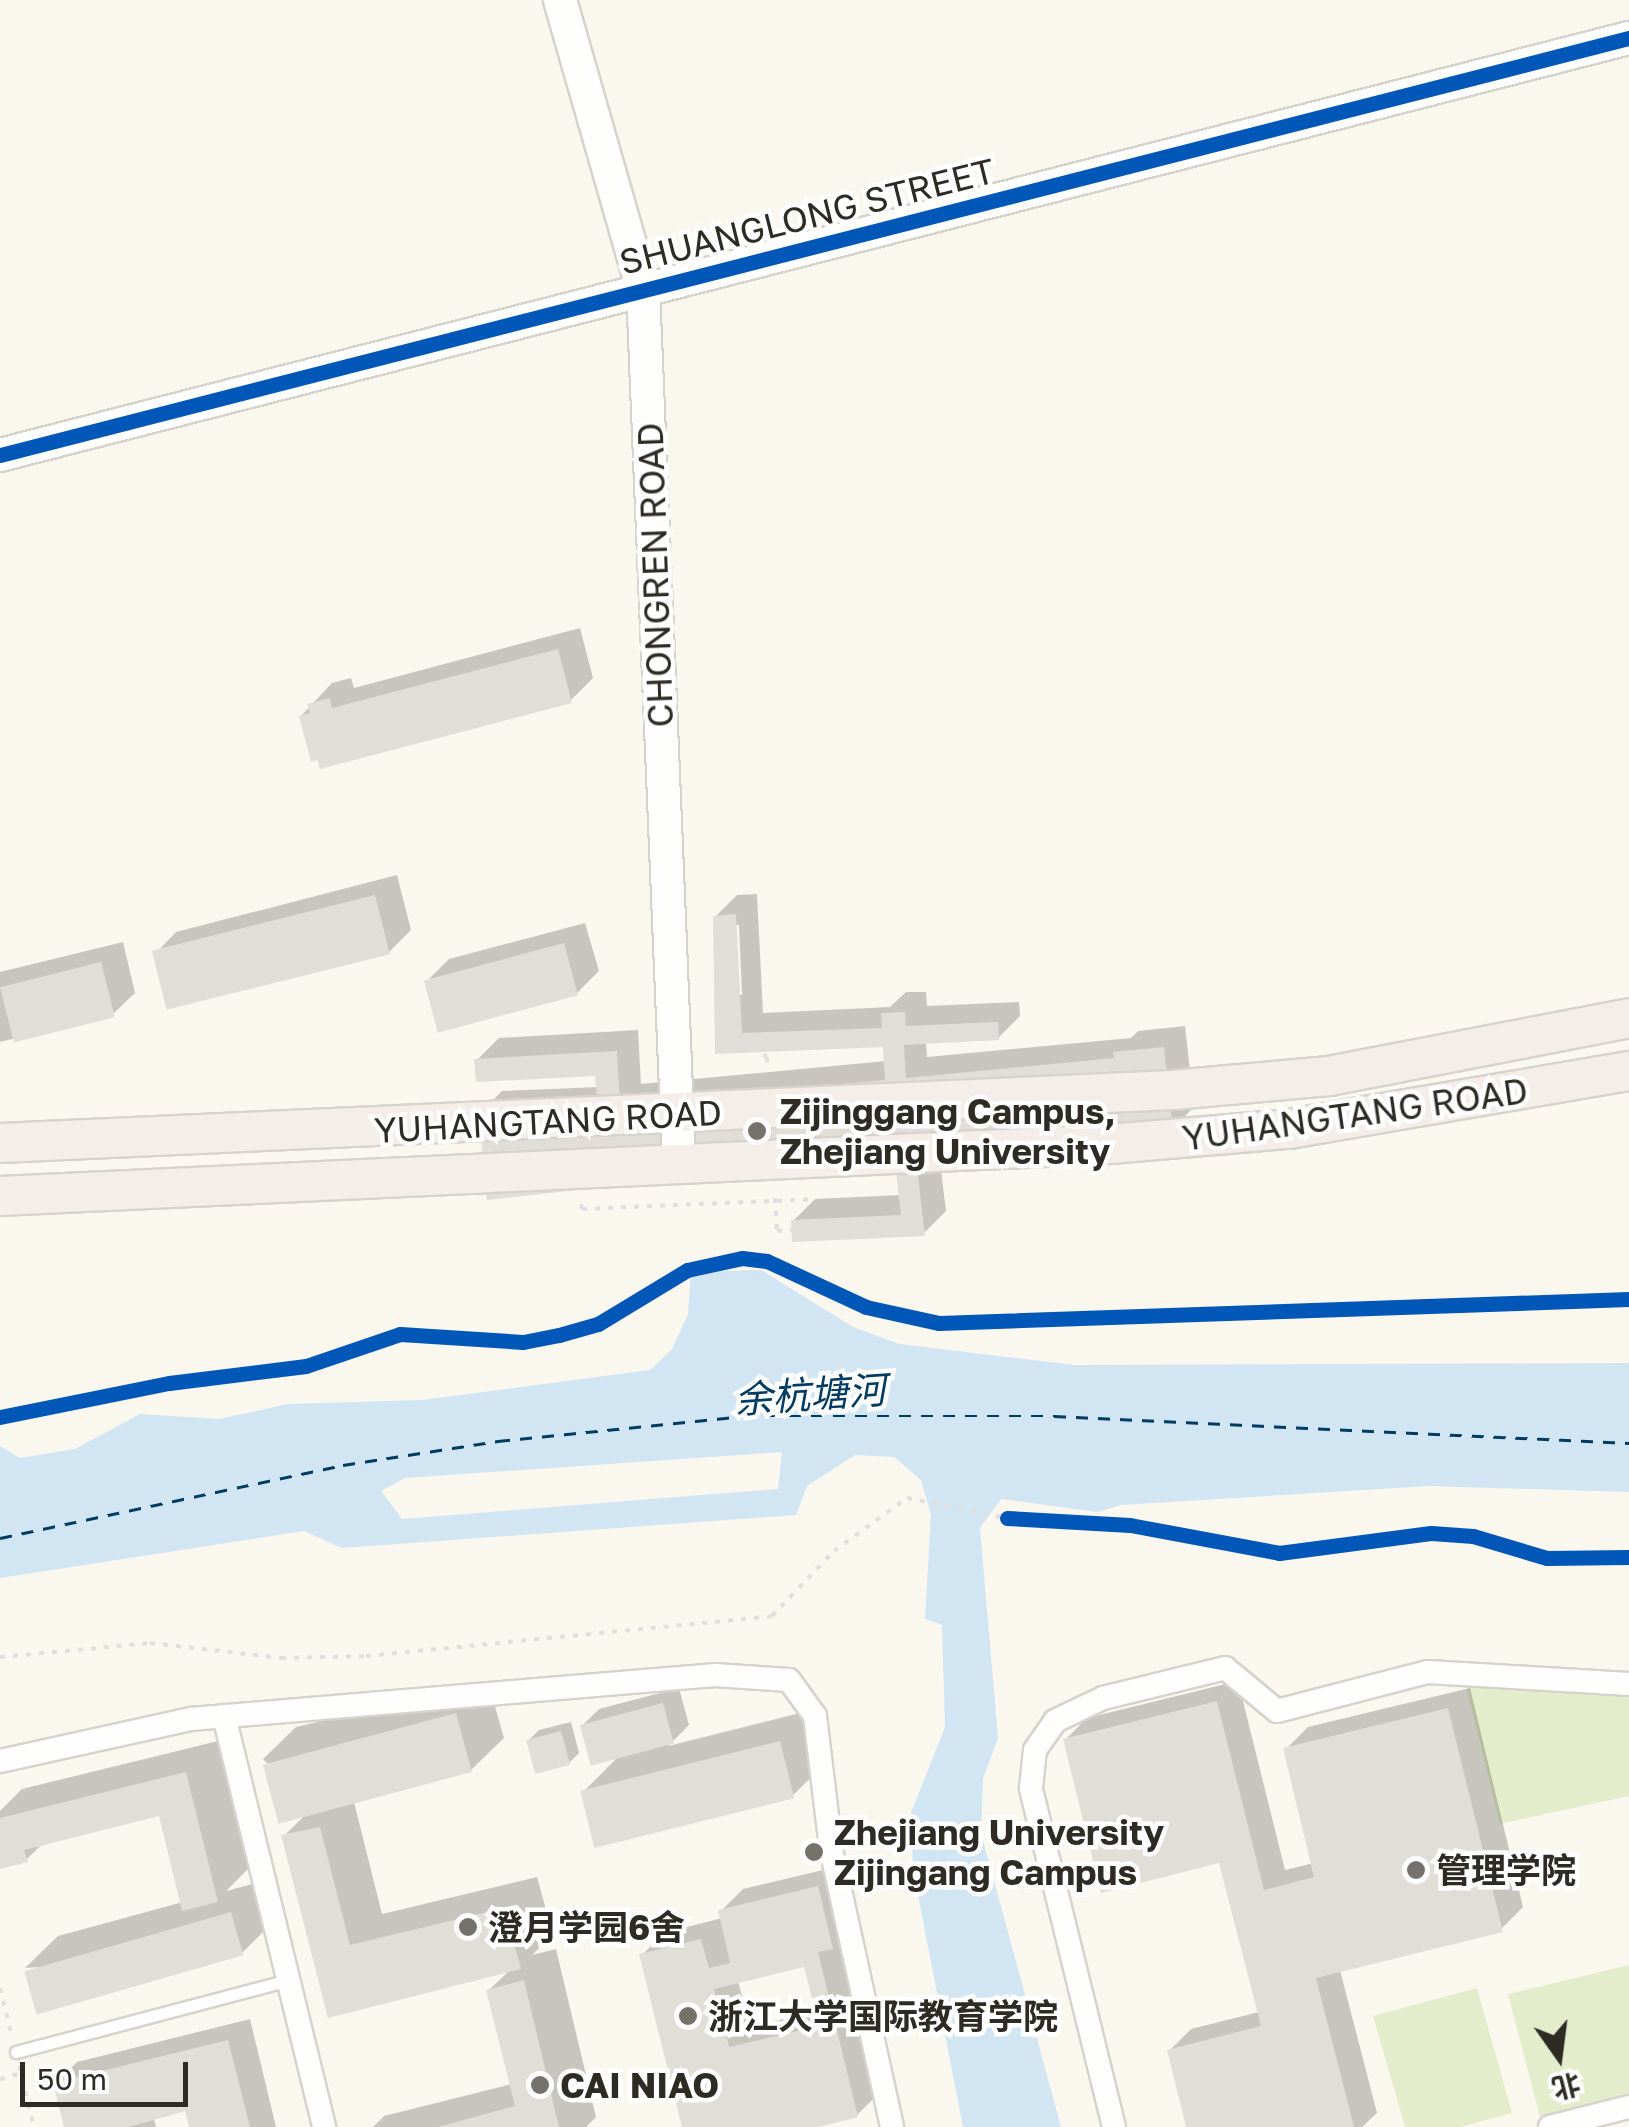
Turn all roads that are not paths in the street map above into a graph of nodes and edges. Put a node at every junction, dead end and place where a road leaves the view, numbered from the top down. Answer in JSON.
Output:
{"nodes":[{"id":1,"x":560,"y":0,"type":"edge"},
{"id":2,"x":1629,"y":38,"type":"edge"},
{"id":3,"x":643,"y":289,"type":"junction"},
{"id":4,"x":0,"y":454,"type":"edge"},
{"id":5,"x":1629,"y":1018,"type":"edge"},
{"id":6,"x":1629,"y":1071,"type":"edge"},
{"id":7,"x":677,"y":1112,"type":"junction"},
{"id":8,"x":0,"y":1143,"type":"edge"},
{"id":9,"x":680,"y":1161,"type":"junction"},
{"id":10,"x":0,"y":1196,"type":"edge"},
{"id":11,"x":1629,"y":1684,"type":"edge"},
{"id":12,"x":224,"y":1716,"type":"junction"},
{"id":13,"x":0,"y":1761,"type":"edge"},
{"id":14,"x":288,"y":1980,"type":"junction"},
{"id":15,"x":16,"y":2052,"type":"dead end"},
{"id":16,"x":1629,"y":2107,"type":"edge"},
{"id":17,"x":324,"y":2127,"type":"edge"},
{"id":18,"x":892,"y":2127,"type":"edge"},
{"id":19,"x":1114,"y":2127,"type":"edge"},
{"id":20,"x":1550,"y":2127,"type":"edge"}],
"edges":[{"from":1,"to":3,"type":"street","name":"CHONGREN ROAD"},
{"from":2,"to":3,"type":"street","name":"SHUANGLONG STREET"},
{"from":3,"to":4,"type":"street","name":"SHUANGLONG STREET"},
{"from":3,"to":7,"type":"street","name":"CHONGREN ROAD"},
{"from":5,"to":7,"type":"main road","name":"YUHANGTANG ROAD"},
{"from":6,"to":9,"type":"main road","name":"YUHANGTANG ROAD"},
{"from":7,"to":8,"type":"main road","name":"YUHANGTANG ROAD"},
{"from":7,"to":9,"type":"street","name":"CHONGREN ROAD"},
{"from":9,"to":10,"type":"main road","name":"YUHANGTANG ROAD"},
{"from":11,"to":19,"type":"street"},
{"from":12,"to":13,"type":"street"},
{"from":12,"to":14,"type":"street"},
{"from":12,"to":18,"type":"street"},
{"from":14,"to":15,"type":"lane"},
{"from":14,"to":17,"type":"street"},
{"from":16,"to":20,"type":"street"}]}
